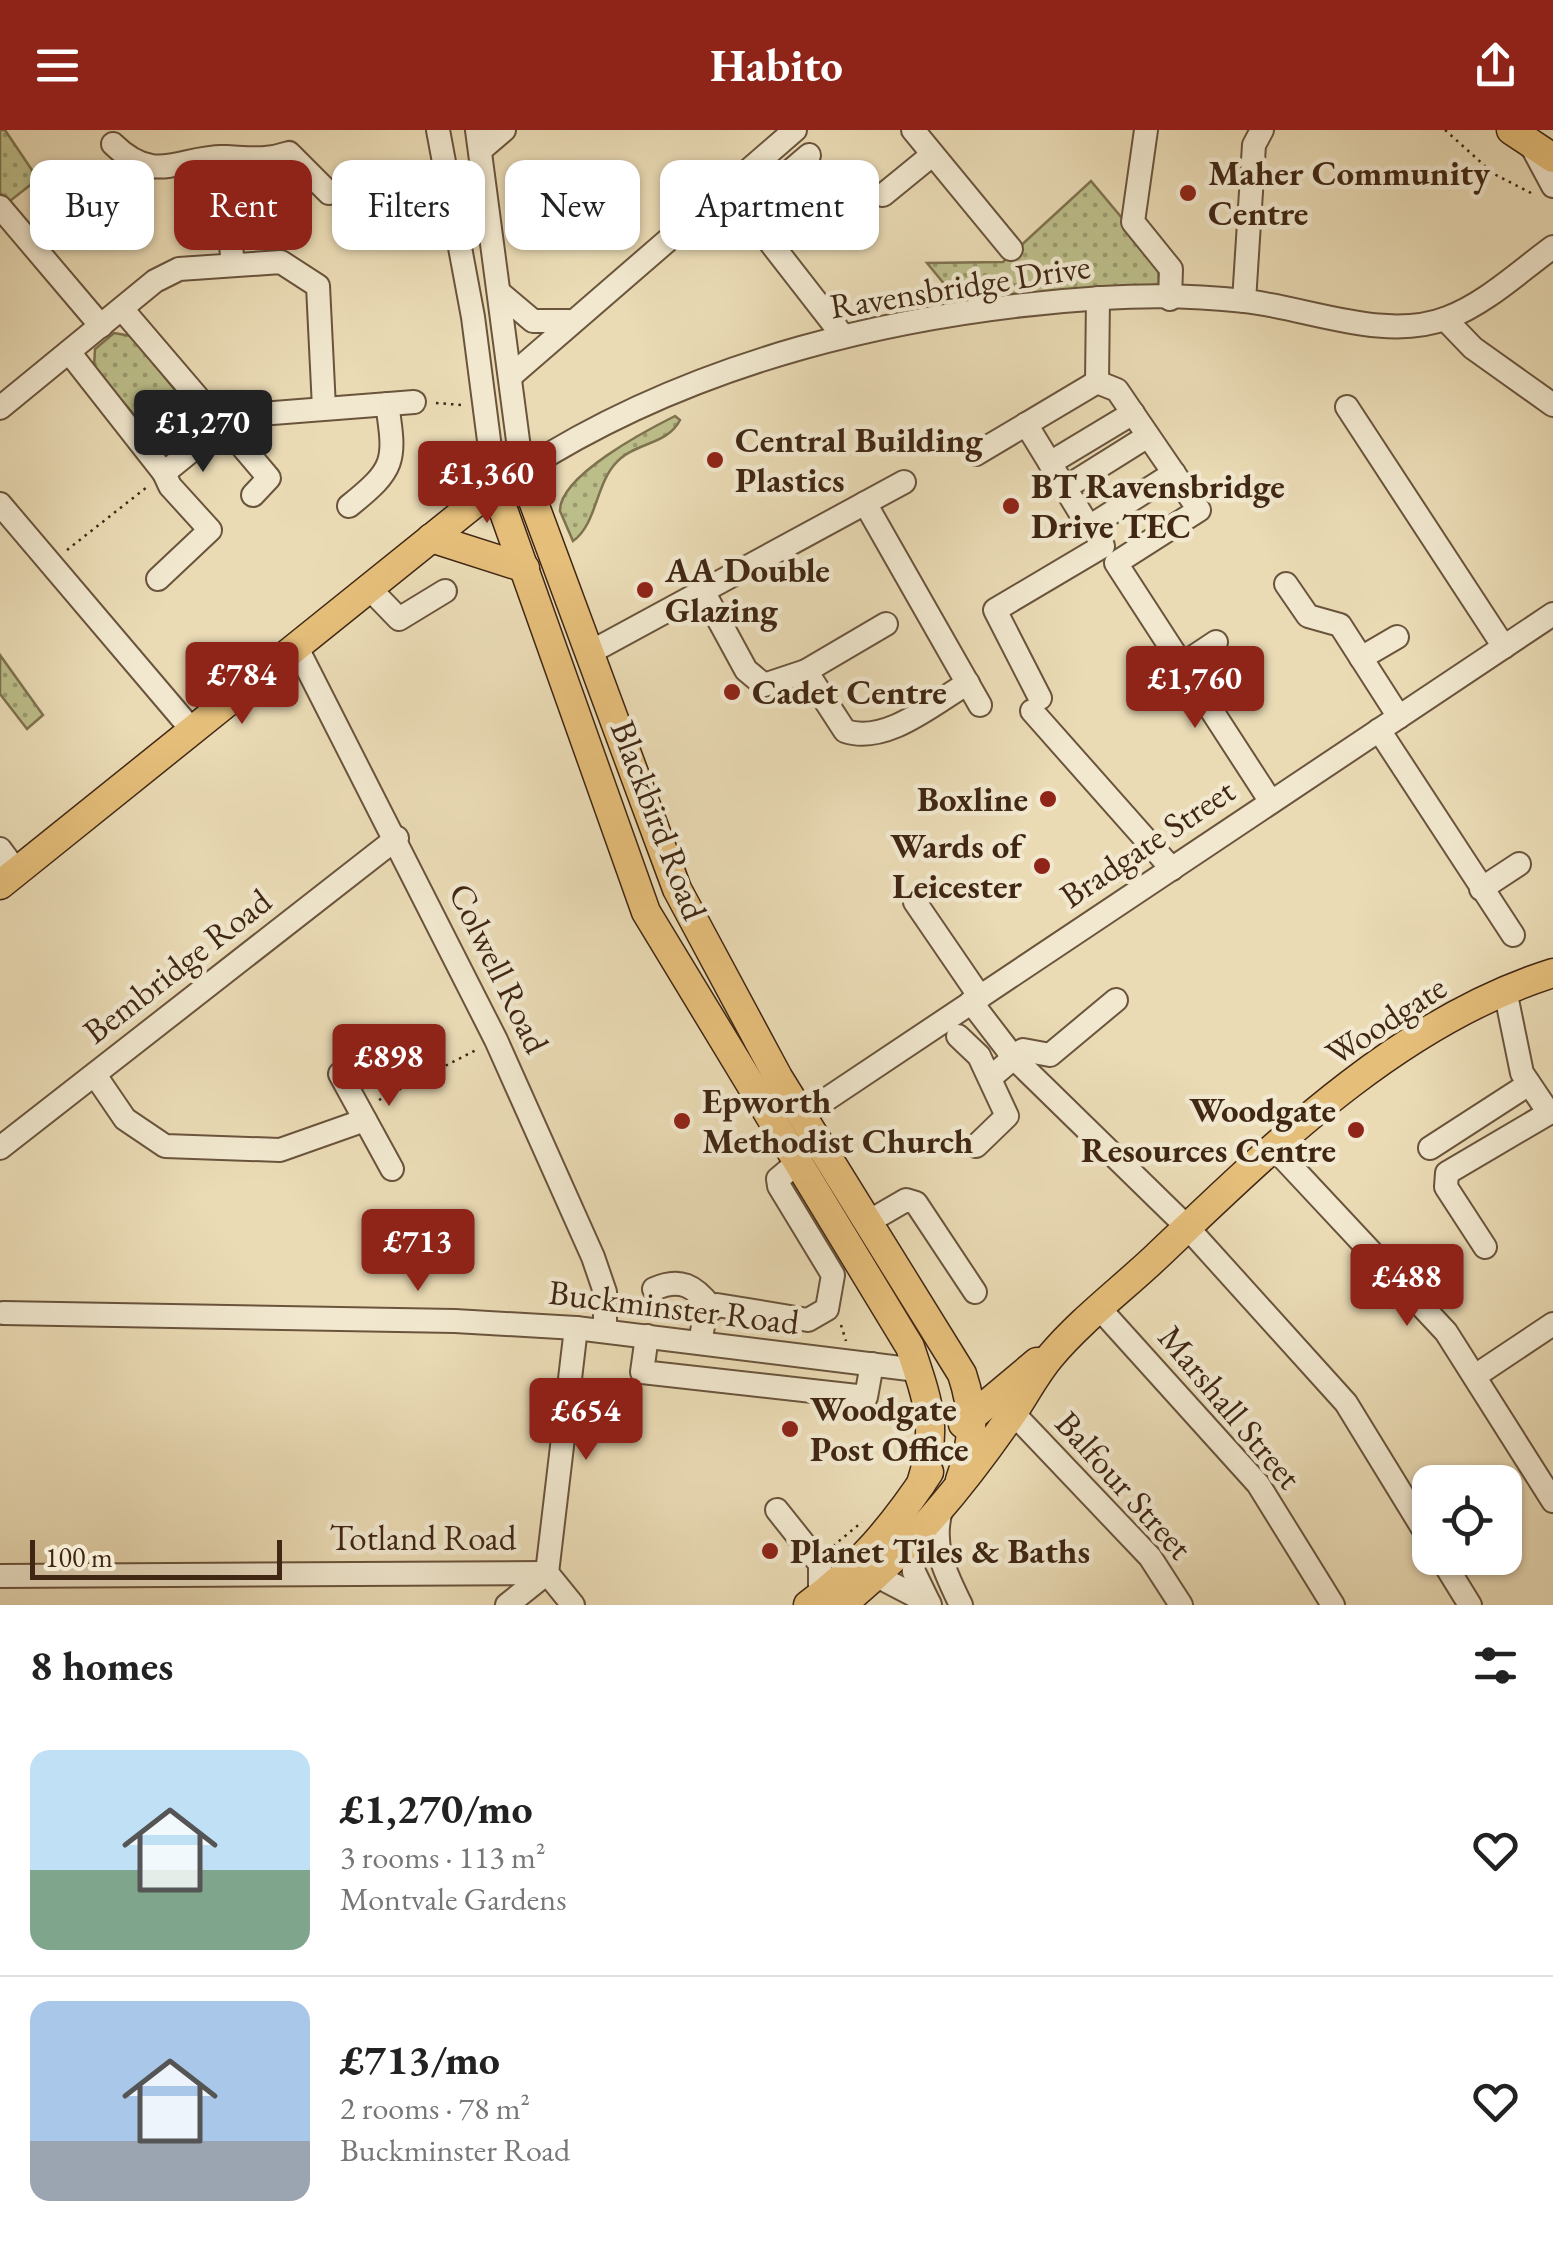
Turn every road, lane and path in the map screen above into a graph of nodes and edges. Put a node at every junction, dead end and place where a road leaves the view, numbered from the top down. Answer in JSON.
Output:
{"nodes":[{"id":1,"x":438,"y":130,"type":"edge"},
{"id":2,"x":504,"y":130,"type":"edge"},
{"id":3,"x":795,"y":130,"type":"edge"},
{"id":4,"x":913,"y":130,"type":"edge"},
{"id":5,"x":1146,"y":130,"type":"edge"},
{"id":6,"x":1262,"y":130,"type":"edge"},
{"id":7,"x":1445,"y":130,"type":"edge"},
{"id":8,"x":480,"y":139,"type":"edge"},
{"id":9,"x":113,"y":144,"type":"dead end"},
{"id":10,"x":1532,"y":145,"type":"edge"},
{"id":11,"x":809,"y":155,"type":"dead end"},
{"id":12,"x":932,"y":155,"type":"junction"},
{"id":13,"x":222,"y":157,"type":"junction"},
{"id":14,"x":329,"y":192,"type":"dead end"},
{"id":15,"x":1547,"y":192,"type":"edge"},
{"id":16,"x":883,"y":196,"type":"dead end"},
{"id":17,"x":0,"y":208,"type":"edge"},
{"id":18,"x":1553,"y":238,"type":"edge"},
{"id":19,"x":1011,"y":249,"type":"dead end"},
{"id":20,"x":1548,"y":254,"type":"edge"},
{"id":21,"x":233,"y":265,"type":"junction"},
{"id":22,"x":501,"y":294,"type":"junction"},
{"id":23,"x":1098,"y":298,"type":"junction"},
{"id":24,"x":1170,"y":299,"type":"junction"},
{"id":25,"x":1244,"y":301,"type":"junction"},
{"id":26,"x":122,"y":309,"type":"junction"},
{"id":27,"x":1445,"y":319,"type":"junction"},
{"id":28,"x":568,"y":322,"type":"junction"},
{"id":29,"x":101,"y":326,"type":"junction"},
{"id":30,"x":844,"y":336,"type":"junction"},
{"id":31,"x":69,"y":352,"type":"junction"},
{"id":32,"x":510,"y":376,"type":"junction"},
{"id":33,"x":1096,"y":382,"type":"junction"},
{"id":34,"x":414,"y":402,"type":"joint"},
{"id":35,"x":387,"y":404,"type":"junction"},
{"id":36,"x":1553,"y":405,"type":"edge"},
{"id":37,"x":484,"y":406,"type":"junction"},
{"id":38,"x":1346,"y":407,"type":"dead end"},
{"id":39,"x":0,"y":408,"type":"edge"},
{"id":40,"x":324,"y":408,"type":"junction"},
{"id":41,"x":1132,"y":413,"type":"junction"},
{"id":42,"x":1026,"y":424,"type":"junction"},
{"id":43,"x":223,"y":425,"type":"junction"},
{"id":44,"x":1148,"y":436,"type":"junction"},
{"id":45,"x":976,"y":454,"type":"dead end"},
{"id":46,"x":1050,"y":464,"type":"junction"},
{"id":47,"x":522,"y":471,"type":"junction"},
{"id":48,"x":164,"y":473,"type":"junction"},
{"id":49,"x":1174,"y":474,"type":"junction"},
{"id":50,"x":904,"y":482,"type":"dead end"},
{"id":51,"x":495,"y":487,"type":"junction"},
{"id":52,"x":1065,"y":488,"type":"junction"},
{"id":53,"x":254,"y":495,"type":"dead end"},
{"id":54,"x":0,"y":504,"type":"edge"},
{"id":55,"x":865,"y":504,"type":"junction"},
{"id":56,"x":350,"y":506,"type":"dead end"},
{"id":57,"x":431,"y":538,"type":"junction"},
{"id":58,"x":1103,"y":545,"type":"junction"},
{"id":59,"x":50,"y":564,"type":"junction"},
{"id":60,"x":525,"y":568,"type":"junction"},
{"id":61,"x":158,"y":579,"type":"dead end"},
{"id":62,"x":1286,"y":584,"type":"dead end"},
{"id":63,"x":369,"y":588,"type":"junction"},
{"id":64,"x":445,"y":591,"type":"dead end"},
{"id":65,"x":703,"y":591,"type":"junction"},
{"id":66,"x":1553,"y":614,"type":"edge"},
{"id":67,"x":886,"y":624,"type":"dead end"},
{"id":68,"x":1397,"y":637,"type":"dead end"},
{"id":69,"x":1216,"y":642,"type":"dead end"},
{"id":70,"x":296,"y":646,"type":"junction"},
{"id":71,"x":1504,"y":646,"type":"junction"},
{"id":72,"x":589,"y":653,"type":"junction"},
{"id":73,"x":1361,"y":658,"type":"junction"},
{"id":74,"x":1184,"y":664,"type":"junction"},
{"id":75,"x":806,"y":671,"type":"junction"},
{"id":76,"x":968,"y":683,"type":"junction"},
{"id":77,"x":980,"y":704,"type":"dead end"},
{"id":78,"x":1389,"y":723,"type":"junction"},
{"id":79,"x":192,"y":730,"type":"junction"},
{"id":80,"x":1271,"y":802,"type":"junction"},
{"id":81,"x":396,"y":838,"type":"junction"},
{"id":82,"x":0,"y":849,"type":"edge"},
{"id":83,"x":1519,"y":864,"type":"dead end"},
{"id":84,"x":1172,"y":869,"type":"junction"},
{"id":85,"x":8,"y":878,"type":"edge"},
{"id":86,"x":1481,"y":889,"type":"junction"},
{"id":87,"x":915,"y":902,"type":"dead end"},
{"id":88,"x":1513,"y":935,"type":"dead end"},
{"id":89,"x":1553,"y":973,"type":"edge"},
{"id":90,"x":1505,"y":990,"type":"junction"},
{"id":91,"x":976,"y":999,"type":"junction"},
{"id":92,"x":1116,"y":1000,"type":"dead end"},
{"id":93,"x":753,"y":1032,"type":"junction"},
{"id":94,"x":958,"y":1036,"type":"dead end"},
{"id":95,"x":496,"y":1040,"type":"junction"},
{"id":96,"x":729,"y":1050,"type":"junction"},
{"id":97,"x":1014,"y":1058,"type":"junction"},
{"id":98,"x":340,"y":1074,"type":"dead end"},
{"id":99,"x":95,"y":1075,"type":"junction"},
{"id":100,"x":990,"y":1078,"type":"junction"},
{"id":101,"x":1529,"y":1084,"type":"junction"},
{"id":102,"x":362,"y":1115,"type":"junction"},
{"id":103,"x":803,"y":1115,"type":"junction"},
{"id":104,"x":976,"y":1146,"type":"dead end"},
{"id":105,"x":1273,"y":1147,"type":"junction"},
{"id":106,"x":0,"y":1148,"type":"edge"},
{"id":107,"x":1430,"y":1148,"type":"dead end"},
{"id":108,"x":797,"y":1164,"type":"junction"},
{"id":109,"x":392,"y":1169,"type":"dead end"},
{"id":110,"x":868,"y":1222,"type":"junction"},
{"id":111,"x":1188,"y":1227,"type":"junction"},
{"id":112,"x":1485,"y":1247,"type":"dead end"},
{"id":113,"x":654,"y":1289,"type":"dead end"},
{"id":114,"x":975,"y":1292,"type":"dead end"},
{"id":115,"x":711,"y":1307,"type":"junction"},
{"id":116,"x":1100,"y":1309,"type":"junction"},
{"id":117,"x":3,"y":1313,"type":"dead end"},
{"id":118,"x":1553,"y":1324,"type":"edge"},
{"id":119,"x":576,"y":1328,"type":"junction"},
{"id":120,"x":606,"y":1331,"type":"junction"},
{"id":121,"x":646,"y":1336,"type":"junction"},
{"id":122,"x":700,"y":1343,"type":"junction"},
{"id":123,"x":738,"y":1348,"type":"junction"},
{"id":124,"x":1051,"y":1355,"type":"junction"},
{"id":125,"x":827,"y":1361,"type":"junction"},
{"id":126,"x":872,"y":1364,"type":"junction"},
{"id":127,"x":918,"y":1370,"type":"junction"},
{"id":128,"x":1475,"y":1376,"type":"junction"},
{"id":129,"x":731,"y":1383,"type":"junction"},
{"id":130,"x":822,"y":1393,"type":"junction"},
{"id":131,"x":866,"y":1397,"type":"junction"},
{"id":132,"x":974,"y":1411,"type":"junction"},
{"id":133,"x":1013,"y":1413,"type":"junction"},
{"id":134,"x":910,"y":1435,"type":"dead end"},
{"id":135,"x":960,"y":1480,"type":"junction"},
{"id":136,"x":916,"y":1494,"type":"junction"},
{"id":137,"x":1553,"y":1501,"type":"edge"},
{"id":138,"x":776,"y":1510,"type":"dead end"},
{"id":139,"x":942,"y":1510,"type":"junction"},
{"id":140,"x":1412,"y":1511,"type":"edge"},
{"id":141,"x":866,"y":1519,"type":"dead end"},
{"id":142,"x":909,"y":1545,"type":"junction"},
{"id":143,"x":817,"y":1560,"type":"junction"},
{"id":144,"x":872,"y":1564,"type":"junction"},
{"id":145,"x":942,"y":1565,"type":"junction"},
{"id":146,"x":547,"y":1573,"type":"junction"},
{"id":147,"x":1451,"y":1575,"type":"edge"},
{"id":148,"x":0,"y":1576,"type":"edge"},
{"id":149,"x":823,"y":1602,"type":"edge"},
{"id":150,"x":930,"y":1604,"type":"edge"},
{"id":151,"x":507,"y":1605,"type":"edge"},
{"id":152,"x":573,"y":1605,"type":"edge"},
{"id":153,"x":961,"y":1605,"type":"edge"},
{"id":154,"x":1180,"y":1605,"type":"edge"},
{"id":155,"x":1332,"y":1605,"type":"edge"},
{"id":156,"x":1470,"y":1605,"type":"edge"}],
"edges":[{"from":1,"to":37,"type":"street","name":"Blackbird Road"},
{"from":2,"to":8,"type":"street"},
{"from":3,"to":28,"type":"street"},
{"from":4,"to":12,"type":"street"},
{"from":5,"to":24,"type":"street"},
{"from":6,"to":25,"type":"street"},
{"from":7,"to":15,"type":"path"},
{"from":8,"to":22,"type":"street","name":"Blackbird Road"},
{"from":9,"to":13,"type":"street"},
{"from":10,"to":15,"type":"street"},
{"from":11,"to":30,"type":"street"},
{"from":12,"to":16,"type":"street"},
{"from":12,"to":19,"type":"street"},
{"from":13,"to":14,"type":"street"},
{"from":13,"to":21,"type":"street"},
{"from":17,"to":29,"type":"street"},
{"from":18,"to":20,"type":"street","name":"Ravensbridge Drive"},
{"from":20,"to":27,"type":"street","name":"Ravensbridge Drive"},
{"from":21,"to":26,"type":"street"},
{"from":21,"to":40,"type":"street"},
{"from":22,"to":28,"type":"street"},
{"from":22,"to":32,"type":"street","name":"Blackbird Road"},
{"from":23,"to":24,"type":"street","name":"Ravensbridge Drive"},
{"from":23,"to":30,"type":"street","name":"Ravensbridge Drive"},
{"from":23,"to":33,"type":"street"},
{"from":24,"to":25,"type":"street","name":"Ravensbridge Drive"},
{"from":25,"to":27,"type":"street","name":"Ravensbridge Drive"},
{"from":26,"to":29,"type":"street"},
{"from":26,"to":43,"type":"street"},
{"from":27,"to":36,"type":"street"},
{"from":28,"to":32,"type":"street"},
{"from":29,"to":31,"type":"street"},
{"from":30,"to":47,"type":"street","name":"Ravensbridge Drive"},
{"from":31,"to":39,"type":"street"},
{"from":31,"to":48,"type":"street"},
{"from":32,"to":47,"type":"street","name":"Blackbird Road"},
{"from":33,"to":41,"type":"street"},
{"from":33,"to":42,"type":"street"},
{"from":34,"to":35,"type":"street"},
{"from":34,"to":37,"type":"path"},
{"from":35,"to":40,"type":"street"},
{"from":35,"to":56,"type":"street"},
{"from":37,"to":51,"type":"street","name":"Blackbird Road"},
{"from":38,"to":71,"type":"street"},
{"from":40,"to":43,"type":"street"},
{"from":41,"to":44,"type":"street"},
{"from":41,"to":46,"type":"street"},
{"from":42,"to":45,"type":"street"},
{"from":42,"to":46,"type":"street"},
{"from":43,"to":48,"type":"street"},
{"from":43,"to":53,"type":"street"},
{"from":44,"to":49,"type":"street"},
{"from":44,"to":52,"type":"street"},
{"from":46,"to":52,"type":"street"},
{"from":47,"to":51,"type":"main road"},
{"from":47,"to":72,"type":"main road","name":"Blackbird Road"},
{"from":48,"to":59,"type":"path"},
{"from":48,"to":61,"type":"street"},
{"from":49,"to":58,"type":"street"},
{"from":49,"to":58,"type":"street"},
{"from":50,"to":55,"type":"street"},
{"from":51,"to":57,"type":"main road"},
{"from":51,"to":60,"type":"main road","name":"Blackbird Road"},
{"from":52,"to":58,"type":"street"},
{"from":54,"to":59,"type":"street"},
{"from":55,"to":65,"type":"street"},
{"from":55,"to":76,"type":"street"},
{"from":57,"to":60,"type":"main road"},
{"from":57,"to":63,"type":"main road"},
{"from":58,"to":74,"type":"street"},
{"from":58,"to":84,"type":"street"},
{"from":59,"to":79,"type":"street"},
{"from":60,"to":96,"type":"main road","name":"Blackbird Road"},
{"from":62,"to":73,"type":"street"},
{"from":63,"to":64,"type":"street"},
{"from":63,"to":70,"type":"main road"},
{"from":65,"to":72,"type":"street"},
{"from":65,"to":75,"type":"street"},
{"from":66,"to":71,"type":"street","name":"Bradgate Street"},
{"from":67,"to":75,"type":"street"},
{"from":68,"to":73,"type":"street"},
{"from":69,"to":74,"type":"street"},
{"from":70,"to":79,"type":"main road"},
{"from":70,"to":81,"type":"street","name":"Colwell Road"},
{"from":71,"to":78,"type":"street","name":"Bradgate Street"},
{"from":72,"to":93,"type":"main road","name":"Blackbird Road"},
{"from":73,"to":78,"type":"street"},
{"from":74,"to":80,"type":"street"},
{"from":75,"to":76,"type":"street"},
{"from":76,"to":77,"type":"street"},
{"from":78,"to":80,"type":"street","name":"Bradgate Street"},
{"from":78,"to":86,"type":"street"},
{"from":79,"to":85,"type":"main road"},
{"from":80,"to":84,"type":"street","name":"Bradgate Street"},
{"from":81,"to":95,"type":"street","name":"Colwell Road"},
{"from":81,"to":99,"type":"street","name":"Bembridge Road"},
{"from":82,"to":85,"type":"street"},
{"from":83,"to":86,"type":"street"},
{"from":84,"to":91,"type":"street","name":"Bradgate Street"},
{"from":86,"to":88,"type":"street"},
{"from":87,"to":91,"type":"street"},
{"from":89,"to":90,"type":"main road","name":"Woodgate"},
{"from":90,"to":101,"type":"street"},
{"from":90,"to":105,"type":"main road","name":"Woodgate"},
{"from":91,"to":97,"type":"street"},
{"from":91,"to":103,"type":"street","name":"Bradgate Street"},
{"from":92,"to":97,"type":"street"},
{"from":93,"to":96,"type":"street"},
{"from":93,"to":103,"type":"main road","name":"Blackbird Road"},
{"from":94,"to":100,"type":"street"},
{"from":95,"to":102,"type":"path"},
{"from":95,"to":120,"type":"street","name":"Colwell Road"},
{"from":96,"to":108,"type":"main road","name":"Blackbird Road"},
{"from":97,"to":100,"type":"street"},
{"from":97,"to":111,"type":"street"},
{"from":98,"to":102,"type":"street"},
{"from":99,"to":102,"type":"street"},
{"from":99,"to":106,"type":"street","name":"Bembridge Road"},
{"from":100,"to":104,"type":"street"},
{"from":101,"to":107,"type":"street"},
{"from":101,"to":112,"type":"street"},
{"from":102,"to":109,"type":"street"},
{"from":103,"to":110,"type":"main road","name":"Blackbird Road"},
{"from":105,"to":111,"type":"main road","name":"Woodgate"},
{"from":105,"to":128,"type":"street"},
{"from":108,"to":115,"type":"street"},
{"from":108,"to":127,"type":"main road","name":"Blackbird Road"},
{"from":110,"to":114,"type":"street"},
{"from":110,"to":132,"type":"main road","name":"Blackbird Road"},
{"from":111,"to":116,"type":"main road","name":"Woodgate"},
{"from":111,"to":140,"type":"street"},
{"from":113,"to":115,"type":"street"},
{"from":115,"to":122,"type":"street"},
{"from":116,"to":124,"type":"main road","name":"Woodgate"},
{"from":116,"to":155,"type":"street","name":"Marshall Street"},
{"from":117,"to":119,"type":"street","name":"Buckminster Road"},
{"from":118,"to":128,"type":"street"},
{"from":119,"to":120,"type":"street","name":"Buckminster Road"},
{"from":119,"to":146,"type":"street"},
{"from":120,"to":121,"type":"street","name":"Buckminster Road"},
{"from":121,"to":122,"type":"street","name":"Buckminster Road"},
{"from":121,"to":129,"type":"street"},
{"from":122,"to":123,"type":"street","name":"Buckminster Road"},
{"from":123,"to":125,"type":"street","name":"Buckminster Road"},
{"from":123,"to":129,"type":"street"},
{"from":124,"to":132,"type":"main road","name":"Woodgate"},
{"from":124,"to":133,"type":"main road","name":"Woodgate"},
{"from":125,"to":126,"type":"street","name":"Buckminster Road"},
{"from":125,"to":130,"type":"street"},
{"from":126,"to":127,"type":"street","name":"Buckminster Road"},
{"from":126,"to":131,"type":"street"},
{"from":127,"to":136,"type":"main road","name":"Blackbird Road"},
{"from":128,"to":137,"type":"street"},
{"from":129,"to":130,"type":"street"},
{"from":130,"to":131,"type":"street"},
{"from":131,"to":134,"type":"path"},
{"from":132,"to":135,"type":"main road","name":"Blackbird Road"},
{"from":132,"to":136,"type":"main road","name":"Woodgate"},
{"from":133,"to":135,"type":"main road","name":"Woodgate"},
{"from":133,"to":154,"type":"street","name":"Balfour Street"},
{"from":135,"to":139,"type":"main road","name":"Woodgate"},
{"from":136,"to":142,"type":"street"},
{"from":136,"to":144,"type":"main road","name":"Woodgate"},
{"from":138,"to":143,"type":"street"},
{"from":139,"to":142,"type":"main road","name":"Woodgate"},
{"from":139,"to":145,"type":"street"},
{"from":141,"to":143,"type":"path"},
{"from":142,"to":144,"type":"main road","name":"Woodgate"},
{"from":142,"to":145,"type":"street"},
{"from":142,"to":150,"type":"street"},
{"from":143,"to":149,"type":"street"},
{"from":144,"to":149,"type":"main road"},
{"from":144,"to":150,"type":"street"},
{"from":145,"to":153,"type":"street"},
{"from":146,"to":148,"type":"street","name":"Totland Road"},
{"from":146,"to":151,"type":"street"},
{"from":146,"to":152,"type":"street"},
{"from":147,"to":156,"type":"street"}]}
